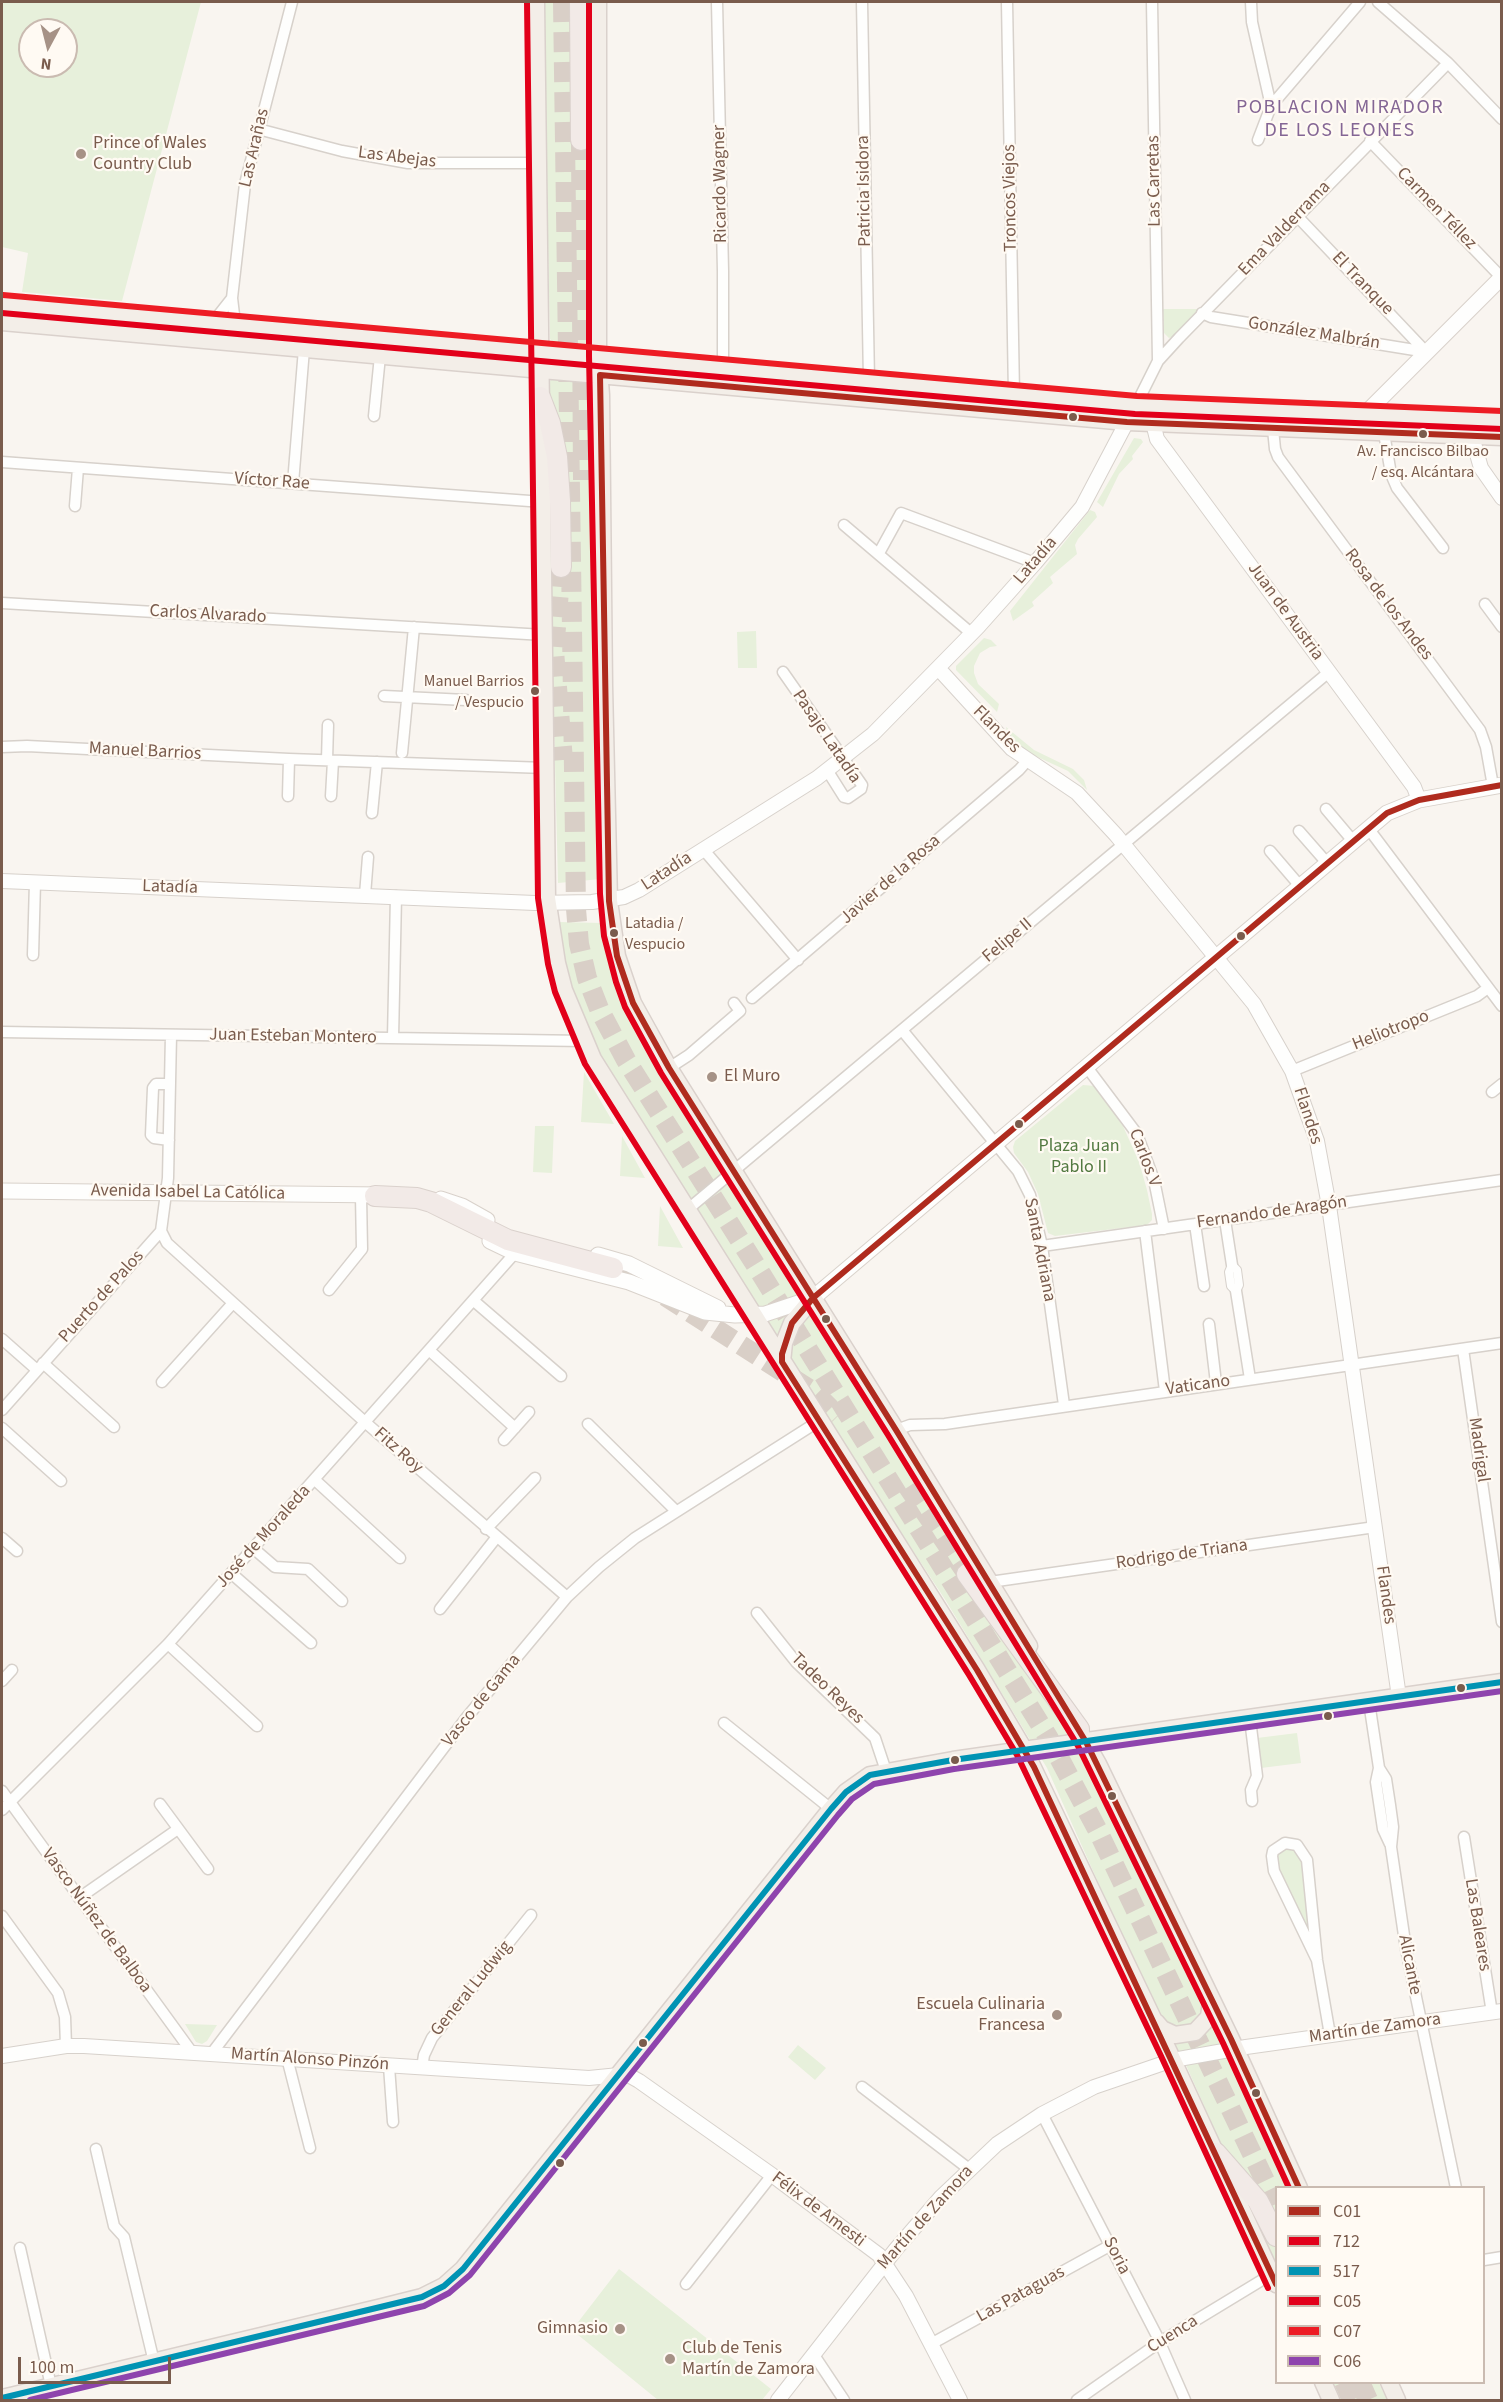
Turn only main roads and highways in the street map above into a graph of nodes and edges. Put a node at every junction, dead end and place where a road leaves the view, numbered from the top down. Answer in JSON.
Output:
{"nodes":[{"id":1,"x":536,"y":2,"type":"edge"},
{"id":2,"x":580,"y":2,"type":"edge"},
{"id":3,"x":598,"y":2,"type":"edge"},
{"id":4,"x":581,"y":140,"type":"tunnel mouth"},
{"id":5,"x":1501,"y":277,"type":"edge"},
{"id":6,"x":2,"y":304,"type":"edge"},
{"id":7,"x":2,"y":322,"type":"edge"},
{"id":8,"x":235,"y":323,"type":"junction"},
{"id":9,"x":201,"y":340,"type":"junction"},
{"id":10,"x":539,"y":351,"type":"junction"},
{"id":11,"x":598,"y":356,"type":"junction"},
{"id":12,"x":539,"y":370,"type":"junction"},
{"id":13,"x":600,"y":375,"type":"junction"},
{"id":14,"x":540,"y":397,"type":"junction"},
{"id":15,"x":1175,"y":407,"type":"junction"},
{"id":16,"x":1364,"y":415,"type":"junction"},
{"id":17,"x":1502,"y":420,"type":"edge"},
{"id":18,"x":1153,"y":423,"type":"junction"},
{"id":19,"x":1340,"y":430,"type":"junction"},
{"id":20,"x":1502,"y":437,"type":"edge"},
{"id":21,"x":561,"y":567,"type":"tunnel mouth"},
{"id":22,"x":1497,"y":786,"type":"edge"},
{"id":23,"x":2,"y":1191,"type":"edge"},
{"id":24,"x":368,"y":1196,"type":"junction"},
{"id":25,"x":613,"y":1268,"type":"tunnel mouth"},
{"id":26,"x":813,"y":1298,"type":"junction"},
{"id":27,"x":735,"y":1315,"type":"junction"},
{"id":28,"x":753,"y":1315,"type":"junction"},
{"id":29,"x":782,"y":1362,"type":"junction"},
{"id":30,"x":967,"y":1575,"type":"tunnel mouth"},
{"id":31,"x":1502,"y":1682,"type":"edge"},
{"id":32,"x":1083,"y":1736,"type":"junction"},
{"id":33,"x":1025,"y":1751,"type":"junction"},
{"id":34,"x":1211,"y":2001,"type":"junction"},
{"id":35,"x":1154,"y":2019,"type":"junction"},
{"id":36,"x":1216,"y":2153,"type":"junction"},
{"id":37,"x":1299,"y":2186,"type":"edge"},
{"id":38,"x":1275,"y":2234,"type":"edge"},
{"id":39,"x":1274,"y":2279,"type":"edge"},
{"id":40,"x":1324,"y":2384,"type":"edge"},
{"id":41,"x":1390,"y":2384,"type":"edge"},
{"id":42,"x":2,"y":2398,"type":"edge"},
{"id":43,"x":1331,"y":2400,"type":"edge"},
{"id":44,"x":1397,"y":2400,"type":"edge"}],
"edges":[{"from":1,"to":10,"type":"main road"},
{"from":2,"to":4,"type":"highway"},
{"from":3,"to":11,"type":"main road"},
{"from":5,"to":16,"type":"main road"},
{"from":6,"to":8,"type":"main road"},
{"from":7,"to":9,"type":"main road"},
{"from":8,"to":9,"type":"main road"},
{"from":8,"to":10,"type":"main road"},
{"from":9,"to":12,"type":"main road"},
{"from":10,"to":11,"type":"main road"},
{"from":10,"to":12,"type":"main road"},
{"from":11,"to":13,"type":"main road"},
{"from":11,"to":15,"type":"main road"},
{"from":12,"to":13,"type":"main road"},
{"from":12,"to":14,"type":"main road"},
{"from":13,"to":18,"type":"main road"},
{"from":13,"to":26,"type":"main road"},
{"from":14,"to":21,"type":"highway"},
{"from":14,"to":28,"type":"main road"},
{"from":15,"to":16,"type":"main road"},
{"from":15,"to":18,"type":"main road"},
{"from":16,"to":17,"type":"main road"},
{"from":16,"to":19,"type":"main road"},
{"from":18,"to":19,"type":"main road"},
{"from":19,"to":20,"type":"main road"},
{"from":22,"to":26,"type":"main road","name":"Avenida Isabel La Católica"},
{"from":23,"to":24,"type":"main road","name":"Avenida Isabel La Católica"},
{"from":24,"to":25,"type":"highway"},
{"from":24,"to":27,"type":"main road","name":"Avenida Isabel La Católica"},
{"from":24,"to":27,"type":"main road","name":"Avenida Isabel La Católica"},
{"from":26,"to":28,"type":"main road","name":"Avenida Isabel La Católica"},
{"from":26,"to":29,"type":"main road"},
{"from":26,"to":32,"type":"main road"},
{"from":27,"to":28,"type":"main road","name":"Avenida Isabel La Católica"},
{"from":28,"to":29,"type":"main road"},
{"from":29,"to":33,"type":"main road"},
{"from":30,"to":32,"type":"highway"},
{"from":31,"to":32,"type":"main road"},
{"from":32,"to":33,"type":"main road"},
{"from":32,"to":34,"type":"main road"},
{"from":33,"to":35,"type":"main road"},
{"from":33,"to":42,"type":"main road"},
{"from":34,"to":35,"type":"main road"},
{"from":34,"to":37,"type":"main road"},
{"from":35,"to":36,"type":"main road"},
{"from":36,"to":38,"type":"highway"},
{"from":36,"to":39,"type":"main road"},
{"from":40,"to":43,"type":"main road"},
{"from":41,"to":44,"type":"main road"}]}
